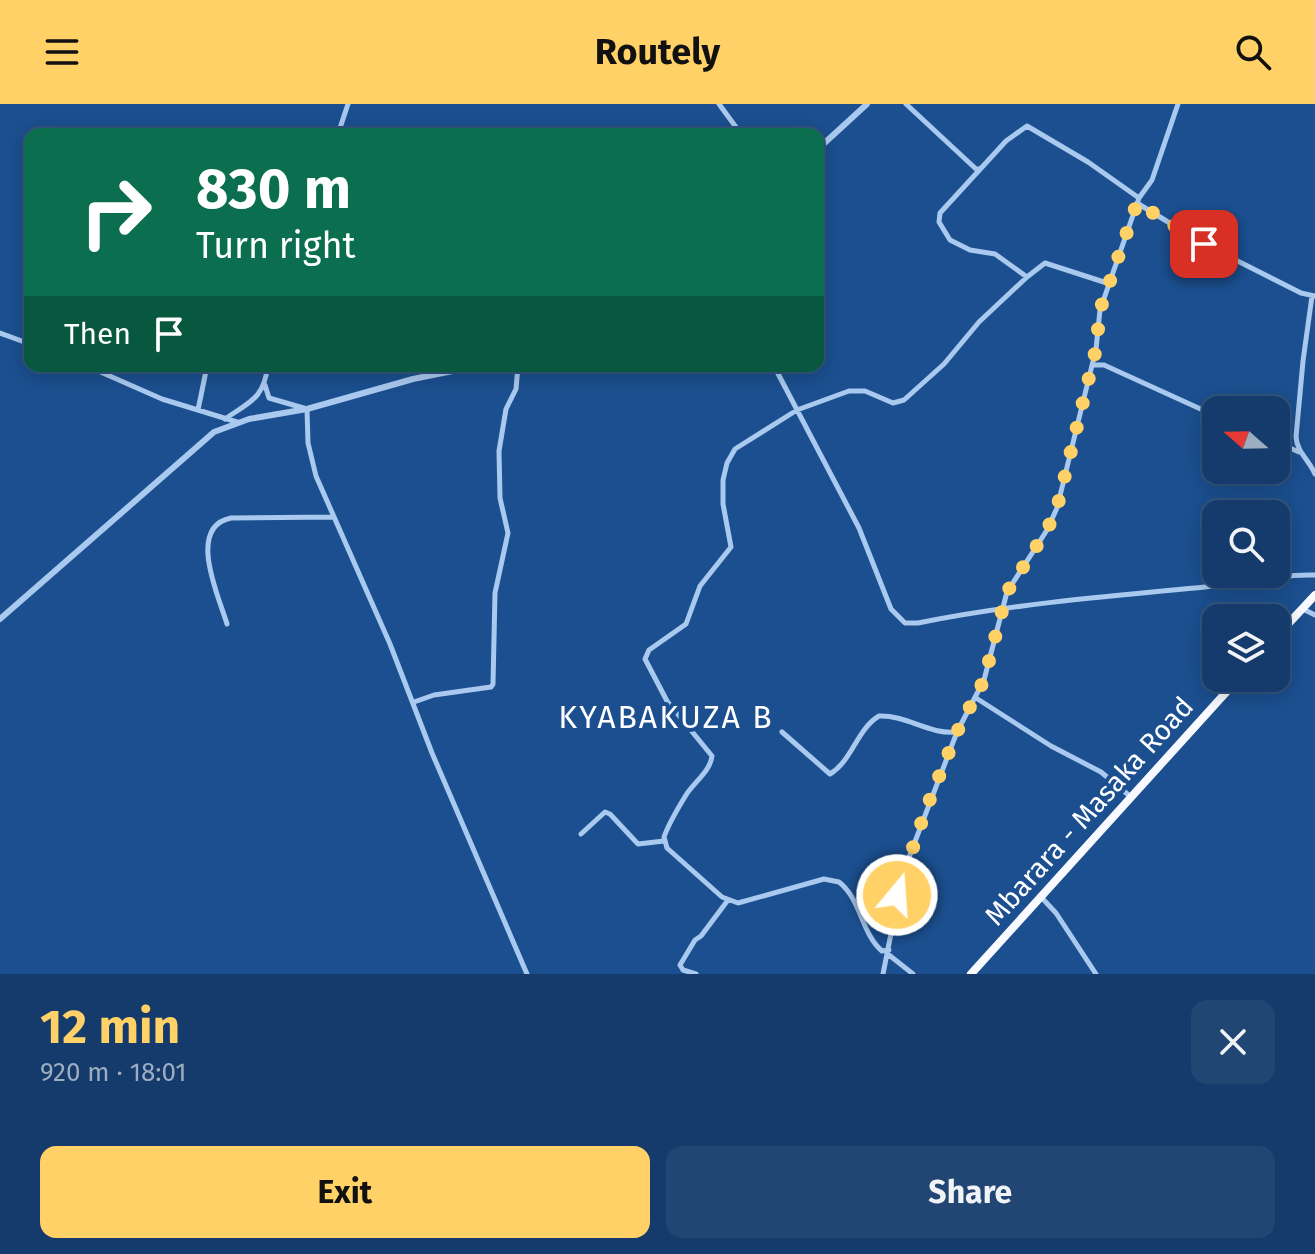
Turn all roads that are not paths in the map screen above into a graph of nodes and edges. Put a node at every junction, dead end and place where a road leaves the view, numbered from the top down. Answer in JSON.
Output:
{"nodes":[{"id":1,"x":348,"y":104,"type":"edge"},
{"id":2,"x":719,"y":104,"type":"edge"},
{"id":3,"x":867,"y":104,"type":"edge"},
{"id":4,"x":906,"y":104,"type":"edge"},
{"id":5,"x":1178,"y":104,"type":"edge"},
{"id":6,"x":340,"y":128,"type":"edge"},
{"id":7,"x":737,"y":128,"type":"edge"},
{"id":8,"x":824,"y":143,"type":"edge"},
{"id":9,"x":980,"y":169,"type":"junction"},
{"id":10,"x":1138,"y":200,"type":"junction"},
{"id":11,"x":1027,"y":277,"type":"junction"},
{"id":12,"x":1110,"y":284,"type":"junction"},
{"id":13,"x":1314,"y":296,"type":"edge"},
{"id":14,"x":0,"y":333,"type":"edge"},
{"id":15,"x":24,"y":342,"type":"edge"},
{"id":16,"x":1096,"y":349,"type":"junction"},
{"id":17,"x":1092,"y":365,"type":"junction"},
{"id":18,"x":1104,"y":365,"type":"junction"},
{"id":19,"x":101,"y":372,"type":"edge"},
{"id":20,"x":206,"y":372,"type":"edge"},
{"id":21,"x":267,"y":372,"type":"edge"},
{"id":22,"x":447,"y":372,"type":"edge"},
{"id":23,"x":517,"y":372,"type":"edge"},
{"id":24,"x":777,"y":372,"type":"edge"},
{"id":25,"x":265,"y":385,"type":"junction"},
{"id":26,"x":307,"y":409,"type":"junction"},
{"id":27,"x":198,"y":410,"type":"junction"},
{"id":28,"x":797,"y":410,"type":"junction"},
{"id":29,"x":1202,"y":410,"type":"edge"},
{"id":30,"x":224,"y":419,"type":"junction"},
{"id":31,"x":237,"y":422,"type":"junction"},
{"id":32,"x":1290,"y":448,"type":"edge"},
{"id":33,"x":1300,"y":452,"type":"junction"},
{"id":34,"x":1315,"y":474,"type":"edge"},
{"id":35,"x":334,"y":517,"type":"junction"},
{"id":36,"x":1315,"y":575,"type":"edge"},
{"id":37,"x":1315,"y":595,"type":"edge"},
{"id":38,"x":1002,"y":607,"type":"junction"},
{"id":39,"x":1302,"y":608,"type":"junction"},
{"id":40,"x":1315,"y":615,"type":"edge"},
{"id":41,"x":0,"y":619,"type":"edge"},
{"id":42,"x":1290,"y":621,"type":"edge"},
{"id":43,"x":227,"y":624,"type":"dead end"},
{"id":44,"x":1226,"y":692,"type":"edge"},
{"id":45,"x":976,"y":698,"type":"junction"},
{"id":46,"x":414,"y":702,"type":"junction"},
{"id":47,"x":782,"y":732,"type":"dead end"},
{"id":48,"x":957,"y":732,"type":"junction"},
{"id":49,"x":1131,"y":797,"type":"junction"},
{"id":50,"x":581,"y":834,"type":"dead end"},
{"id":51,"x":664,"y":841,"type":"junction"},
{"id":52,"x":1041,"y":897,"type":"junction"},
{"id":53,"x":728,"y":900,"type":"junction"},
{"id":54,"x":888,"y":952,"type":"junction"},
{"id":55,"x":527,"y":974,"type":"edge"},
{"id":56,"x":696,"y":974,"type":"edge"},
{"id":57,"x":883,"y":974,"type":"edge"},
{"id":58,"x":913,"y":974,"type":"edge"},
{"id":59,"x":971,"y":974,"type":"edge"},
{"id":60,"x":1096,"y":974,"type":"edge"}],
"edges":[{"from":1,"to":6,"type":"street"},
{"from":2,"to":7,"type":"street"},
{"from":3,"to":8,"type":"street"},
{"from":4,"to":9,"type":"street"},
{"from":5,"to":10,"type":"street"},
{"from":9,"to":10,"type":"street"},
{"from":9,"to":11,"type":"street"},
{"from":10,"to":12,"type":"street"},
{"from":10,"to":13,"type":"street"},
{"from":11,"to":12,"type":"street"},
{"from":11,"to":28,"type":"street"},
{"from":12,"to":16,"type":"street"},
{"from":13,"to":33,"type":"street"},
{"from":14,"to":15,"type":"street"},
{"from":16,"to":17,"type":"street"},
{"from":16,"to":18,"type":"street"},
{"from":17,"to":18,"type":"street"},
{"from":17,"to":38,"type":"street"},
{"from":18,"to":29,"type":"street"},
{"from":19,"to":27,"type":"street"},
{"from":20,"to":27,"type":"street"},
{"from":21,"to":25,"type":"street"},
{"from":22,"to":26,"type":"street"},
{"from":23,"to":46,"type":"street"},
{"from":24,"to":28,"type":"street"},
{"from":25,"to":26,"type":"street"},
{"from":25,"to":30,"type":"street"},
{"from":26,"to":31,"type":"street"},
{"from":26,"to":35,"type":"street"},
{"from":27,"to":30,"type":"street"},
{"from":28,"to":38,"type":"street"},
{"from":28,"to":51,"type":"street"},
{"from":30,"to":31,"type":"street"},
{"from":31,"to":41,"type":"street"},
{"from":32,"to":33,"type":"street"},
{"from":33,"to":34,"type":"street"},
{"from":35,"to":43,"type":"street"},
{"from":35,"to":46,"type":"street"},
{"from":36,"to":38,"type":"street"},
{"from":37,"to":39,"type":"highway"},
{"from":38,"to":45,"type":"street"},
{"from":39,"to":40,"type":"street"},
{"from":39,"to":42,"type":"highway"},
{"from":44,"to":49,"type":"highway","name":"Mbarara - Masaka Road"},
{"from":45,"to":48,"type":"street"},
{"from":45,"to":49,"type":"street"},
{"from":46,"to":55,"type":"street"},
{"from":47,"to":48,"type":"street"},
{"from":48,"to":54,"type":"street"},
{"from":49,"to":52,"type":"highway","name":"Mbarara - Masaka Road"},
{"from":50,"to":51,"type":"street"},
{"from":51,"to":53,"type":"street"},
{"from":52,"to":59,"type":"highway","name":"Mbarara - Masaka Road"},
{"from":52,"to":60,"type":"street"},
{"from":53,"to":54,"type":"street"},
{"from":53,"to":56,"type":"street"},
{"from":54,"to":57,"type":"street"},
{"from":54,"to":58,"type":"street"}]}
